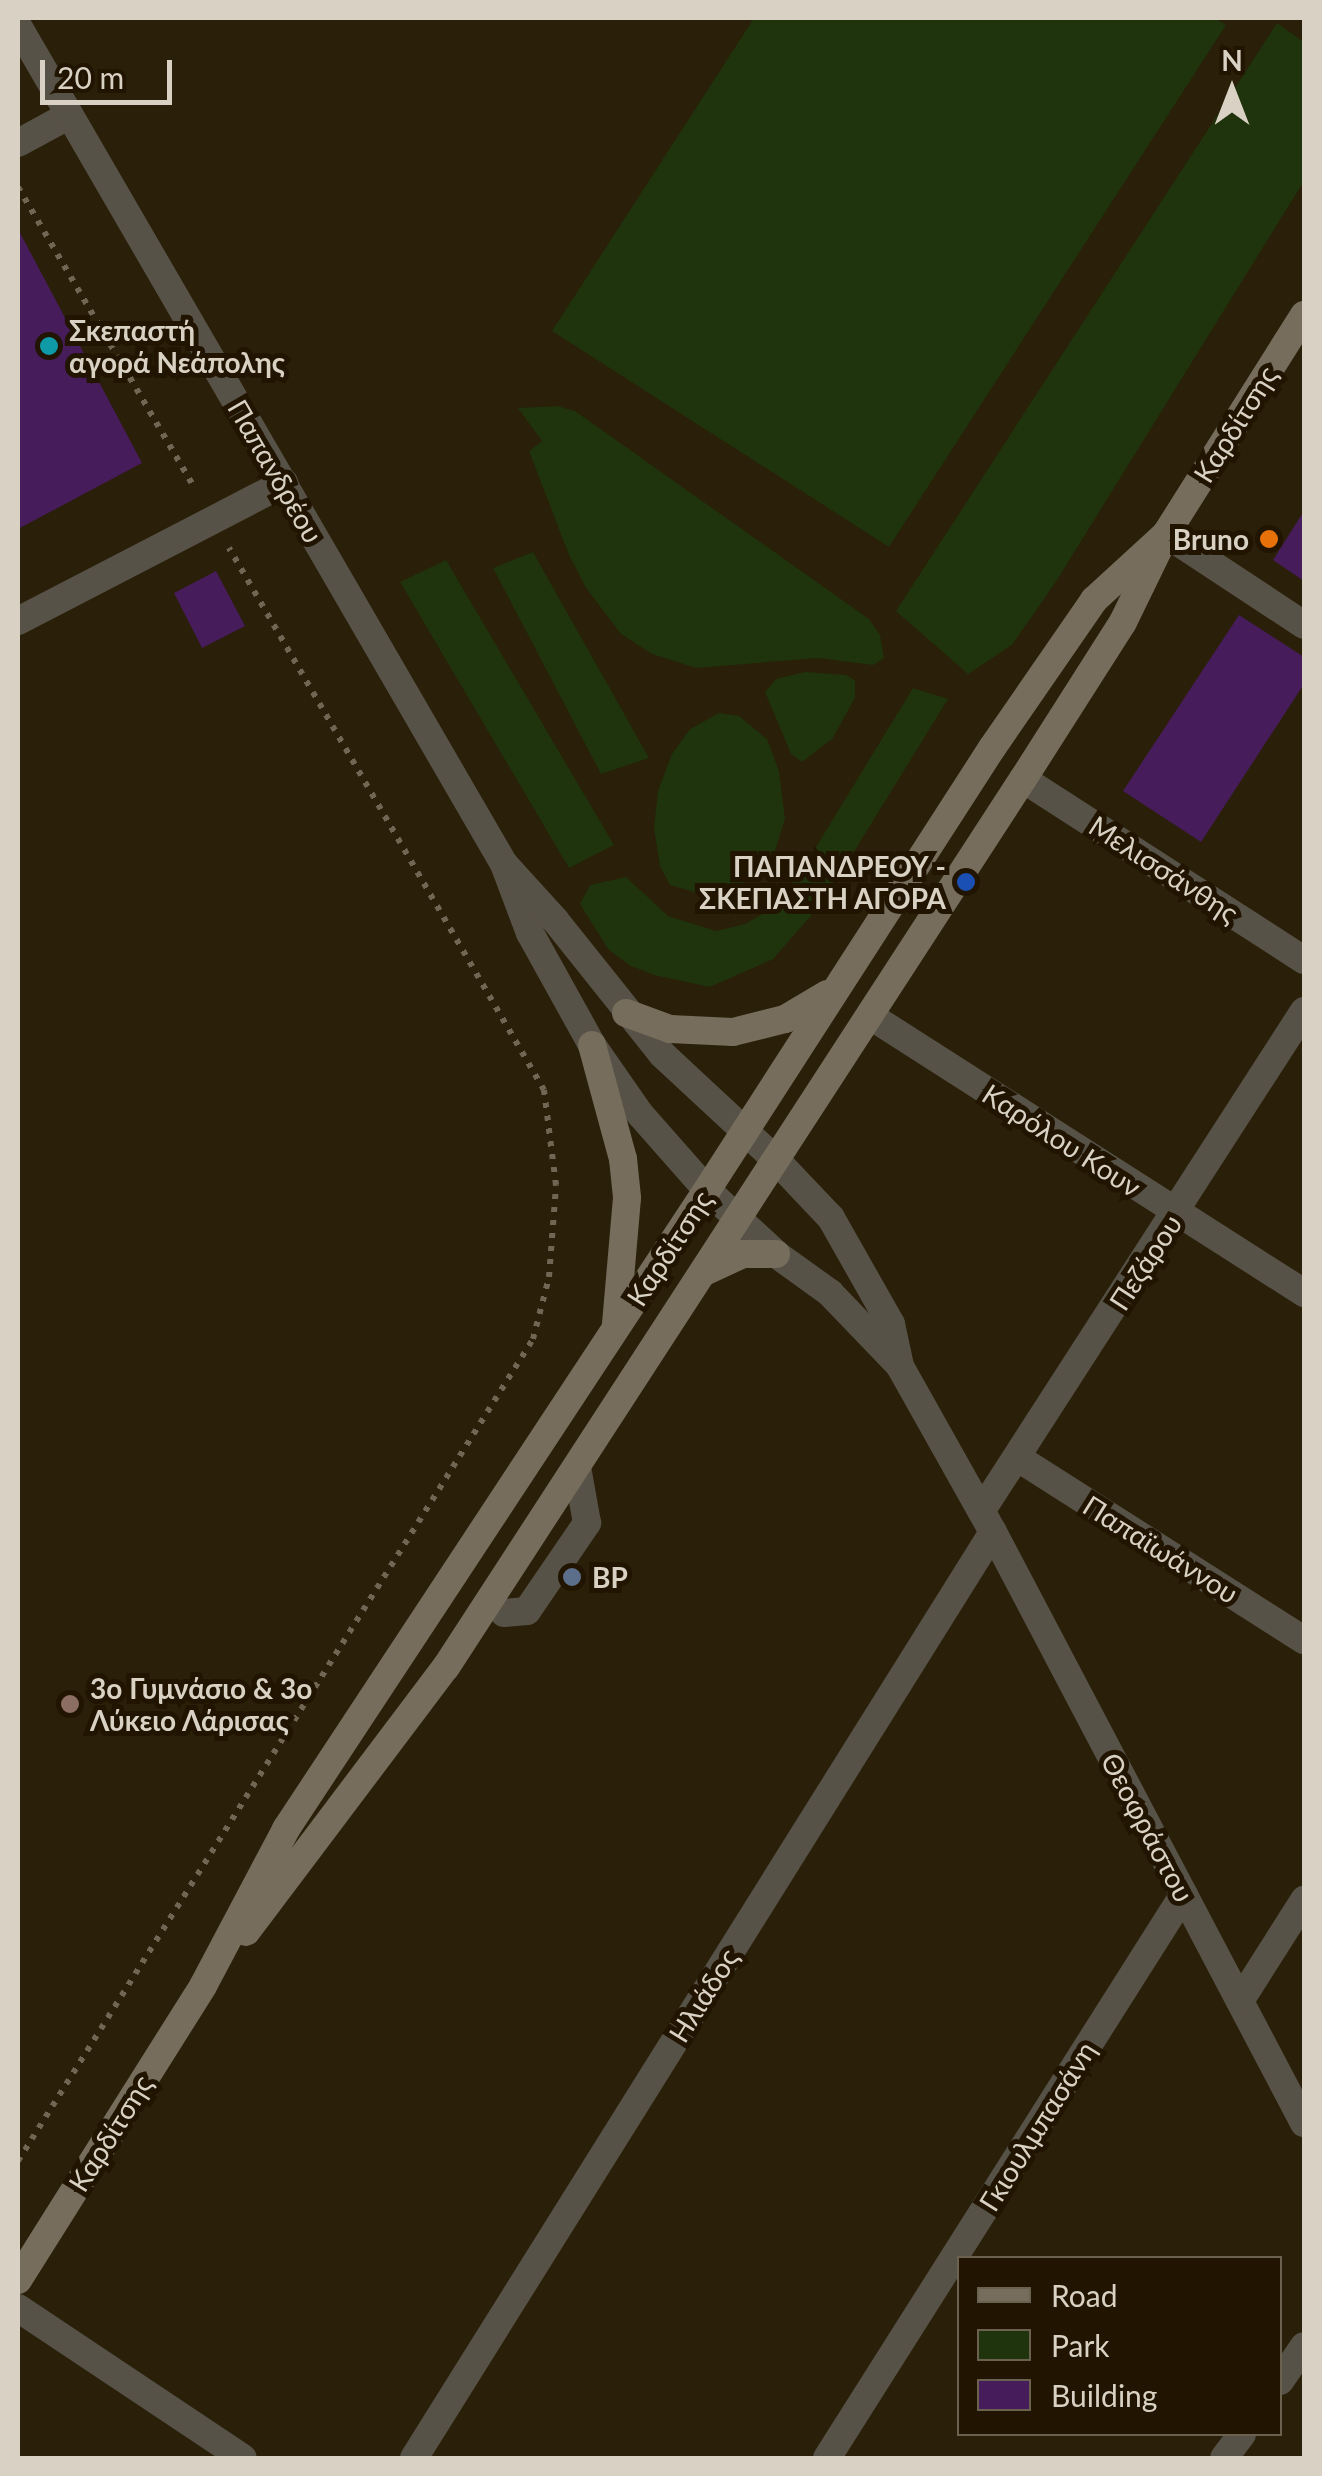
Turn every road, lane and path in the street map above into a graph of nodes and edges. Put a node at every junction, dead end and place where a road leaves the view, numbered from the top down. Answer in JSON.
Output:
{"nodes":[{"id":1,"x":18,"y":26,"type":"edge"},
{"id":2,"x":68,"y":116,"type":"junction"},
{"id":3,"x":18,"y":143,"type":"edge"},
{"id":4,"x":18,"y":187,"type":"edge"},
{"id":5,"x":1304,"y":315,"type":"edge"},
{"id":6,"x":284,"y":482,"type":"junction"},
{"id":7,"x":213,"y":520,"type":"junction"},
{"id":8,"x":1166,"y":534,"type":"junction"},
{"id":9,"x":18,"y":622,"type":"edge"},
{"id":10,"x":1304,"y":626,"type":"edge"},
{"id":11,"x":1024,"y":779,"type":"junction"},
{"id":12,"x":504,"y":864,"type":"junction"},
{"id":13,"x":1304,"y":960,"type":"edge"},
{"id":14,"x":836,"y":988,"type":"junction"},
{"id":15,"x":1304,"y":1011,"type":"edge"},
{"id":16,"x":626,"y":1013,"type":"junction"},
{"id":17,"x":872,"y":1017,"type":"junction"},
{"id":18,"x":592,"y":1045,"type":"junction"},
{"id":19,"x":744,"y":1132,"type":"junction"},
{"id":20,"x":777,"y":1161,"type":"junction"},
{"id":21,"x":707,"y":1190,"type":"junction"},
{"id":22,"x":1176,"y":1213,"type":"junction"},
{"id":23,"x":738,"y":1220,"type":"junction"},
{"id":24,"x":776,"y":1254,"type":"junction"},
{"id":25,"x":703,"y":1273,"type":"junction"},
{"id":26,"x":1304,"y":1293,"type":"edge"},
{"id":27,"x":616,"y":1329,"type":"junction"},
{"id":28,"x":900,"y":1366,"type":"junction"},
{"id":29,"x":1018,"y":1458,"type":"junction"},
{"id":30,"x":577,"y":1466,"type":"junction"},
{"id":31,"x":987,"y":1521,"type":"junction"},
{"id":32,"x":504,"y":1613,"type":"dead end"},
{"id":33,"x":1304,"y":1640,"type":"edge"},
{"id":34,"x":1184,"y":1894,"type":"junction"},
{"id":35,"x":1304,"y":1900,"type":"edge"},
{"id":36,"x":204,"y":1986,"type":"junction"},
{"id":37,"x":1240,"y":2001,"type":"junction"},
{"id":38,"x":1304,"y":2123,"type":"edge"},
{"id":39,"x":18,"y":2161,"type":"edge"},
{"id":40,"x":22,"y":2265,"type":"edge"},
{"id":41,"x":18,"y":2308,"type":"edge"},
{"id":42,"x":1304,"y":2346,"type":"edge"},
{"id":43,"x":1282,"y":2378,"type":"edge"},
{"id":44,"x":1240,"y":2436,"type":"edge"},
{"id":45,"x":244,"y":2458,"type":"edge"},
{"id":46,"x":414,"y":2458,"type":"edge"},
{"id":47,"x":827,"y":2458,"type":"edge"},
{"id":48,"x":1224,"y":2458,"type":"edge"}],
"edges":[{"from":1,"to":2,"type":"street","name":"Παπανδρέου"},
{"from":2,"to":3,"type":"street"},
{"from":2,"to":6,"type":"street","name":"Παπανδρέου"},
{"from":4,"to":7,"type":"path"},
{"from":5,"to":8,"type":"main road","name":"Καρδίτσης"},
{"from":6,"to":7,"type":"street"},
{"from":6,"to":12,"type":"street","name":"Παπανδρέου"},
{"from":7,"to":9,"type":"street"},
{"from":7,"to":39,"type":"path"},
{"from":8,"to":10,"type":"street"},
{"from":8,"to":11,"type":"main road","name":"Καρδίτσης"},
{"from":8,"to":14,"type":"main road","name":"Καρδίτσης"},
{"from":11,"to":13,"type":"street","name":"Μελισσάνθης"},
{"from":11,"to":17,"type":"main road","name":"Καρδίτσης"},
{"from":12,"to":16,"type":"street"},
{"from":12,"to":18,"type":"street"},
{"from":14,"to":16,"type":"main road"},
{"from":14,"to":19,"type":"main road","name":"Καρδίτσης"},
{"from":15,"to":22,"type":"street","name":"Πεζάρου"},
{"from":16,"to":19,"type":"street"},
{"from":17,"to":20,"type":"main road","name":"Καρδίτσης"},
{"from":17,"to":22,"type":"street","name":"Καρόλου Κουν"},
{"from":18,"to":21,"type":"street"},
{"from":18,"to":27,"type":"main road"},
{"from":19,"to":20,"type":"street"},
{"from":19,"to":21,"type":"main road","name":"Καρδίτσης"},
{"from":20,"to":23,"type":"main road","name":"Καρδίτσης"},
{"from":20,"to":28,"type":"street"},
{"from":21,"to":23,"type":"street"},
{"from":21,"to":27,"type":"main road","name":"Καρδίτσης"},
{"from":22,"to":26,"type":"street","name":"Καρόλου Κουν"},
{"from":22,"to":29,"type":"street","name":"Πεζάρου"},
{"from":23,"to":24,"type":"street"},
{"from":23,"to":25,"type":"main road","name":"Καρδίτσης"},
{"from":24,"to":25,"type":"main road"},
{"from":24,"to":28,"type":"street"},
{"from":25,"to":30,"type":"main road","name":"Καρδίτσης"},
{"from":27,"to":36,"type":"main road","name":"Καρδίτσης"},
{"from":28,"to":31,"type":"street","name":"Θεοφράστου"},
{"from":29,"to":31,"type":"street","name":"Πεζάρου"},
{"from":29,"to":33,"type":"street","name":"Παπαϊωάννου"},
{"from":30,"to":32,"type":"street"},
{"from":30,"to":36,"type":"main road","name":"Καρδίτσης"},
{"from":31,"to":34,"type":"street","name":"Θεοφράστου"},
{"from":31,"to":46,"type":"street","name":"Ηλιάδος"},
{"from":34,"to":37,"type":"street","name":"Θεοφράστου"},
{"from":34,"to":47,"type":"street","name":"Γκιουλμπασάνη"},
{"from":35,"to":37,"type":"street"},
{"from":36,"to":40,"type":"main road","name":"Καρδίτσης"},
{"from":37,"to":38,"type":"street","name":"Θεοφράστου"},
{"from":41,"to":45,"type":"street"},
{"from":42,"to":43,"type":"street"},
{"from":44,"to":48,"type":"street"}]}
